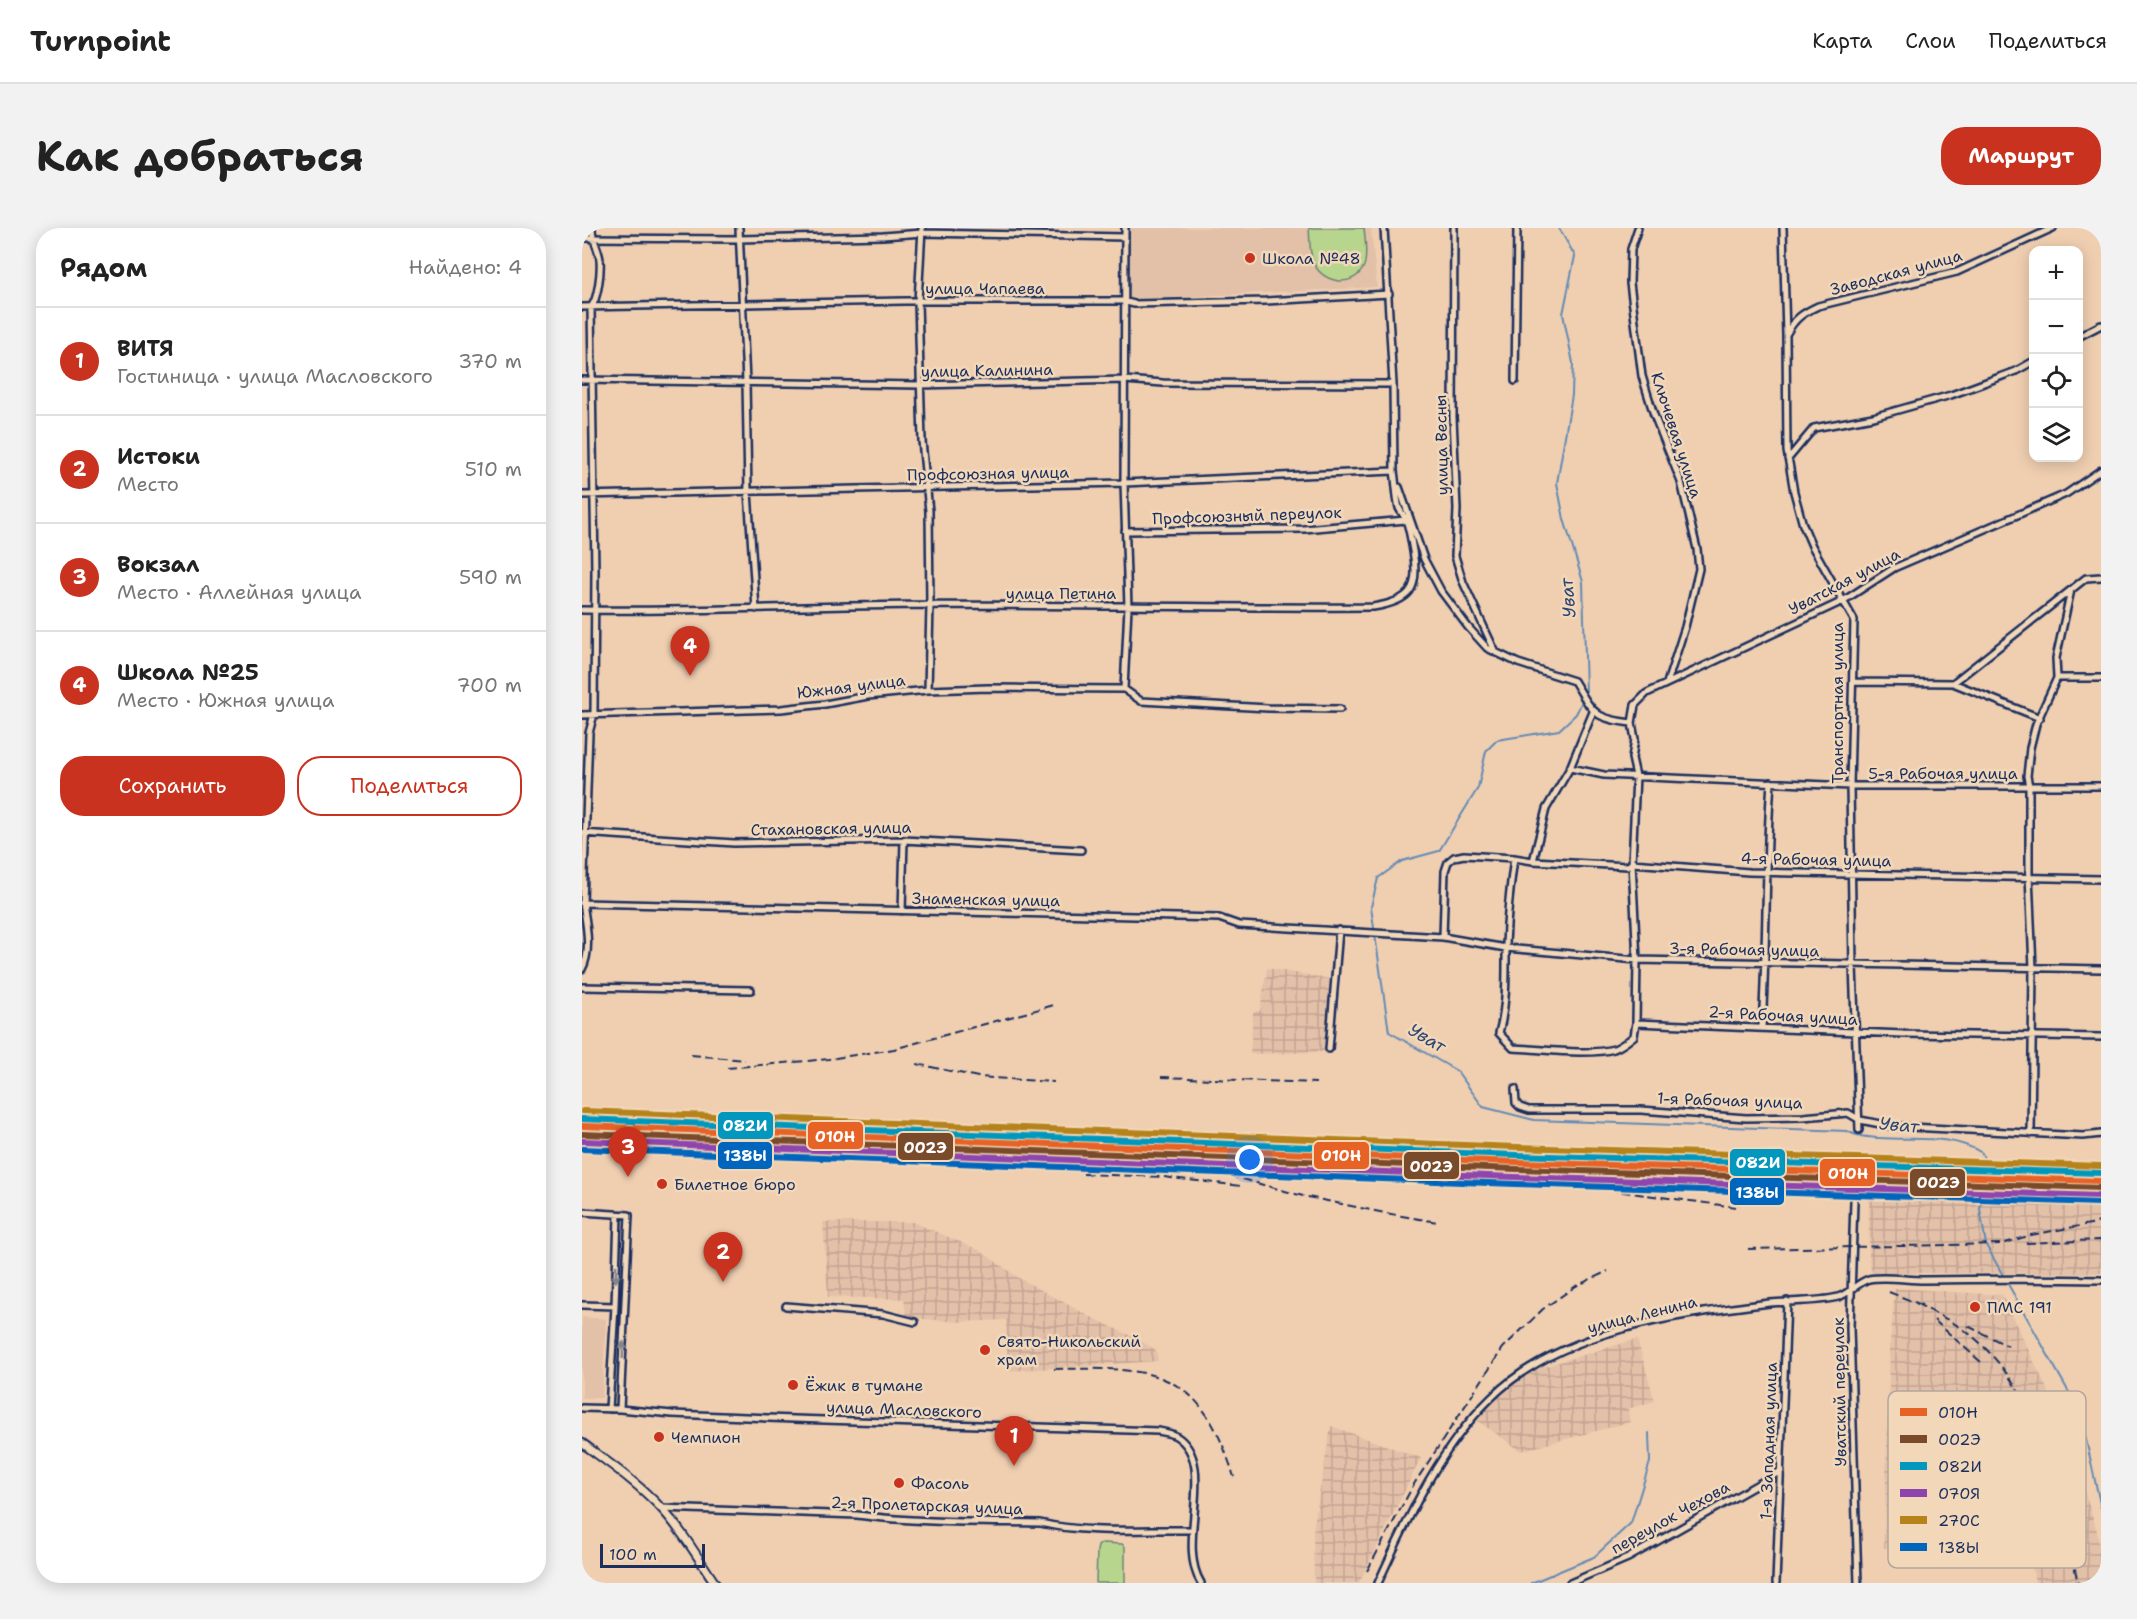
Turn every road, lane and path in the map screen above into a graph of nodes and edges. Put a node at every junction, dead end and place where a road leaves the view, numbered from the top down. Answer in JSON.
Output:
{"nodes":[{"id":1,"x":592,"y":228,"type":"edge"},
{"id":2,"x":739,"y":228,"type":"edge"},
{"id":3,"x":1125,"y":228,"type":"edge"},
{"id":4,"x":1384,"y":228,"type":"edge"},
{"id":5,"x":1454,"y":228,"type":"edge"},
{"id":6,"x":1517,"y":228,"type":"edge"},
{"id":7,"x":1638,"y":228,"type":"edge"},
{"id":8,"x":1782,"y":228,"type":"edge"},
{"id":9,"x":2053,"y":228,"type":"edge"},
{"id":10,"x":922,"y":231,"type":"edge"},
{"id":11,"x":1125,"y":237,"type":"junction"},
{"id":12,"x":582,"y":238,"type":"edge"},
{"id":13,"x":592,"y":238,"type":"junction"},
{"id":14,"x":739,"y":239,"type":"junction"},
{"id":15,"x":1389,"y":294,"type":"junction"},
{"id":16,"x":1123,"y":301,"type":"junction"},
{"id":17,"x":918,"y":302,"type":"junction"},
{"id":18,"x":743,"y":304,"type":"junction"},
{"id":19,"x":582,"y":307,"type":"edge"},
{"id":20,"x":591,"y":307,"type":"junction"},
{"id":21,"x":2101,"y":325,"type":"edge"},
{"id":22,"x":1786,"y":335,"type":"junction"},
{"id":23,"x":2083,"y":335,"type":"edge"},
{"id":24,"x":2029,"y":364,"type":"edge"},
{"id":25,"x":582,"y":380,"type":"edge"},
{"id":26,"x":591,"y":380,"type":"junction"},
{"id":27,"x":1125,"y":380,"type":"junction"},
{"id":28,"x":1515,"y":381,"type":"dead end"},
{"id":29,"x":746,"y":382,"type":"junction"},
{"id":30,"x":1393,"y":384,"type":"junction"},
{"id":31,"x":920,"y":385,"type":"junction"},
{"id":32,"x":1788,"y":459,"type":"junction"},
{"id":33,"x":2101,"y":470,"type":"edge"},
{"id":34,"x":1394,"y":471,"type":"junction"},
{"id":35,"x":1124,"y":483,"type":"junction"},
{"id":36,"x":927,"y":488,"type":"junction"},
{"id":37,"x":748,"y":492,"type":"junction"},
{"id":38,"x":582,"y":495,"type":"edge"},
{"id":39,"x":594,"y":495,"type":"junction"},
{"id":40,"x":1406,"y":520,"type":"junction"},
{"id":41,"x":1125,"y":531,"type":"junction"},
{"id":42,"x":2101,"y":576,"type":"edge"},
{"id":43,"x":2071,"y":590,"type":"junction"},
{"id":44,"x":1843,"y":601,"type":"junction"},
{"id":45,"x":930,"y":605,"type":"junction"},
{"id":46,"x":1128,"y":607,"type":"junction"},
{"id":47,"x":756,"y":609,"type":"junction"},
{"id":48,"x":582,"y":610,"type":"edge"},
{"id":49,"x":594,"y":610,"type":"junction"},
{"id":50,"x":1497,"y":653,"type":"junction"},
{"id":51,"x":2057,"y":678,"type":"junction"},
{"id":52,"x":2101,"y":678,"type":"edge"},
{"id":53,"x":1853,"y":681,"type":"junction"},
{"id":54,"x":1667,"y":683,"type":"junction"},
{"id":55,"x":1953,"y":683,"type":"junction"},
{"id":56,"x":1124,"y":689,"type":"junction"},
{"id":57,"x":928,"y":690,"type":"junction"},
{"id":58,"x":1340,"y":709,"type":"dead end"},
{"id":59,"x":1593,"y":712,"type":"junction"},
{"id":60,"x":594,"y":714,"type":"junction"},
{"id":61,"x":582,"y":715,"type":"edge"},
{"id":62,"x":2040,"y":718,"type":"junction"},
{"id":63,"x":1632,"y":723,"type":"junction"},
{"id":64,"x":1570,"y":768,"type":"junction"},
{"id":65,"x":1636,"y":776,"type":"junction"},
{"id":66,"x":1771,"y":782,"type":"junction"},
{"id":67,"x":1850,"y":786,"type":"junction"},
{"id":68,"x":2029,"y":786,"type":"junction"},
{"id":69,"x":2101,"y":786,"type":"edge"},
{"id":70,"x":584,"y":833,"type":"edge"},
{"id":71,"x":904,"y":840,"type":"junction"},
{"id":72,"x":1081,"y":850,"type":"dead end"},
{"id":73,"x":1514,"y":858,"type":"junction"},
{"id":74,"x":1533,"y":861,"type":"junction"},
{"id":75,"x":1632,"y":863,"type":"junction"},
{"id":76,"x":1766,"y":873,"type":"junction"},
{"id":77,"x":1853,"y":874,"type":"junction"},
{"id":78,"x":2029,"y":876,"type":"junction"},
{"id":79,"x":2101,"y":879,"type":"edge"},
{"id":80,"x":583,"y":903,"type":"edge"},
{"id":81,"x":902,"y":911,"type":"junction"},
{"id":82,"x":1339,"y":930,"type":"junction"},
{"id":83,"x":1388,"y":934,"type":"joint"},
{"id":84,"x":1443,"y":937,"type":"junction"},
{"id":85,"x":1506,"y":948,"type":"junction"},
{"id":86,"x":1637,"y":960,"type":"junction"},
{"id":87,"x":1766,"y":961,"type":"junction"},
{"id":88,"x":1853,"y":965,"type":"junction"},
{"id":89,"x":2033,"y":968,"type":"junction"},
{"id":90,"x":582,"y":969,"type":"edge"},
{"id":91,"x":2101,"y":969,"type":"edge"},
{"id":92,"x":582,"y":987,"type":"edge"},
{"id":93,"x":751,"y":990,"type":"dead end"},
{"id":94,"x":1636,"y":1023,"type":"junction"},
{"id":95,"x":1762,"y":1027,"type":"junction"},
{"id":96,"x":1857,"y":1032,"type":"junction"},
{"id":97,"x":2032,"y":1037,"type":"junction"},
{"id":98,"x":2101,"y":1037,"type":"edge"},
{"id":99,"x":1329,"y":1049,"type":"dead end"},
{"id":100,"x":1515,"y":1089,"type":"dead end"},
{"id":101,"x":1860,"y":1120,"type":"junction"},
{"id":102,"x":1860,"y":1130,"type":"dead end"},
{"id":103,"x":2031,"y":1134,"type":"junction"},
{"id":104,"x":2101,"y":1134,"type":"edge"},
{"id":105,"x":1854,"y":1201,"type":"dead end"},
{"id":106,"x":582,"y":1212,"type":"edge"},
{"id":107,"x":618,"y":1216,"type":"junction"},
{"id":108,"x":2101,"y":1280,"type":"edge"},
{"id":109,"x":1850,"y":1290,"type":"junction"},
{"id":110,"x":1787,"y":1301,"type":"junction"},
{"id":111,"x":582,"y":1305,"type":"edge"},
{"id":112,"x":615,"y":1306,"type":"junction"},
{"id":113,"x":786,"y":1306,"type":"dead end"},
{"id":114,"x":915,"y":1322,"type":"dead end"},
{"id":115,"x":582,"y":1408,"type":"edge"},
{"id":116,"x":609,"y":1409,"type":"junction"},
{"id":117,"x":620,"y":1409,"type":"junction"},
{"id":118,"x":582,"y":1443,"type":"edge"},
{"id":119,"x":1781,"y":1471,"type":"junction"},
{"id":120,"x":661,"y":1508,"type":"junction"},
{"id":121,"x":1193,"y":1530,"type":"junction"},
{"id":122,"x":715,"y":1583,"type":"edge"},
{"id":123,"x":1202,"y":1583,"type":"edge"},
{"id":124,"x":1378,"y":1583,"type":"edge"},
{"id":125,"x":1570,"y":1583,"type":"edge"},
{"id":126,"x":1776,"y":1583,"type":"edge"},
{"id":127,"x":1858,"y":1583,"type":"edge"}],
"edges":[{"from":1,"to":13,"type":"street"},
{"from":2,"to":14,"type":"street"},
{"from":3,"to":11,"type":"street"},
{"from":4,"to":15,"type":"street"},
{"from":5,"to":50,"type":"street","name":"улица Весны"},
{"from":6,"to":28,"type":"street"},
{"from":7,"to":54,"type":"street","name":"Ключевая улица"},
{"from":8,"to":22,"type":"street","name":"Транспортная улица"},
{"from":9,"to":22,"type":"street","name":"Заводская улица"},
{"from":10,"to":11,"type":"street"},
{"from":10,"to":14,"type":"street"},
{"from":10,"to":17,"type":"street"},
{"from":11,"to":16,"type":"street"},
{"from":12,"to":13,"type":"street"},
{"from":13,"to":14,"type":"street"},
{"from":13,"to":20,"type":"street"},
{"from":14,"to":18,"type":"street"},
{"from":15,"to":16,"type":"street","name":"улица Чапаева"},
{"from":15,"to":30,"type":"street"},
{"from":16,"to":17,"type":"street","name":"улица Чапаева"},
{"from":16,"to":27,"type":"street"},
{"from":17,"to":18,"type":"street","name":"улица Чапаева"},
{"from":17,"to":31,"type":"street"},
{"from":18,"to":20,"type":"street","name":"улица Чапаева"},
{"from":18,"to":29,"type":"street"},
{"from":19,"to":20,"type":"street","name":"улица Чапаева"},
{"from":20,"to":26,"type":"street"},
{"from":21,"to":23,"type":"street"},
{"from":22,"to":32,"type":"street","name":"Транспортная улица"},
{"from":24,"to":32,"type":"street"},
{"from":25,"to":26,"type":"street","name":"улица Калинина"},
{"from":26,"to":29,"type":"street","name":"улица Калинина"},
{"from":26,"to":39,"type":"street"},
{"from":27,"to":30,"type":"street","name":"улица Калинина"},
{"from":27,"to":31,"type":"street","name":"улица Калинина"},
{"from":27,"to":35,"type":"street"},
{"from":29,"to":31,"type":"street","name":"улица Калинина"},
{"from":29,"to":37,"type":"street"},
{"from":30,"to":34,"type":"street"},
{"from":31,"to":36,"type":"street"},
{"from":32,"to":44,"type":"street","name":"Транспортная улица"},
{"from":33,"to":44,"type":"street","name":"Уватская улица"},
{"from":34,"to":35,"type":"street","name":"Профсоюзная улица"},
{"from":34,"to":40,"type":"street","name":"улица Петина"},
{"from":34,"to":50,"type":"street"},
{"from":35,"to":36,"type":"street","name":"Профсоюзная улица"},
{"from":35,"to":41,"type":"street"},
{"from":36,"to":37,"type":"street","name":"Профсоюзная улица"},
{"from":36,"to":45,"type":"street"},
{"from":37,"to":39,"type":"street","name":"Профсоюзная улица"},
{"from":37,"to":47,"type":"street"},
{"from":38,"to":39,"type":"street","name":"Профсоюзная улица"},
{"from":39,"to":49,"type":"street"},
{"from":40,"to":41,"type":"street","name":"Профсоюзный переулок"},
{"from":40,"to":46,"type":"street","name":"улица Петина"},
{"from":41,"to":46,"type":"street"},
{"from":42,"to":43,"type":"street"},
{"from":43,"to":51,"type":"street"},
{"from":43,"to":55,"type":"street"},
{"from":44,"to":53,"type":"street","name":"Транспортная улица"},
{"from":44,"to":54,"type":"street","name":"Уватская улица"},
{"from":45,"to":46,"type":"street","name":"улица Петина"},
{"from":45,"to":47,"type":"street","name":"улица Петина"},
{"from":45,"to":57,"type":"street"},
{"from":46,"to":56,"type":"street"},
{"from":47,"to":49,"type":"street","name":"улица Петина"},
{"from":48,"to":49,"type":"street","name":"улица Петина"},
{"from":49,"to":60,"type":"street"},
{"from":50,"to":59,"type":"street"},
{"from":51,"to":52,"type":"street"},
{"from":51,"to":62,"type":"street"},
{"from":53,"to":55,"type":"street"},
{"from":53,"to":67,"type":"street","name":"Транспортная улица"},
{"from":54,"to":63,"type":"street","name":"Уватская улица"},
{"from":55,"to":62,"type":"street"},
{"from":56,"to":57,"type":"street","name":"Южная улица"},
{"from":56,"to":58,"type":"street"},
{"from":57,"to":60,"type":"street","name":"Южная улица"},
{"from":59,"to":63,"type":"street"},
{"from":59,"to":64,"type":"street"},
{"from":60,"to":61,"type":"street","name":"Южная улица"},
{"from":60,"to":70,"type":"street"},
{"from":62,"to":68,"type":"street"},
{"from":63,"to":65,"type":"street","name":"Уватская улица"},
{"from":64,"to":65,"type":"street","name":"5-я Рабочая улица"},
{"from":64,"to":74,"type":"street"},
{"from":65,"to":66,"type":"street","name":"5-я Рабочая улица"},
{"from":65,"to":75,"type":"street","name":"Уватская улица"},
{"from":66,"to":67,"type":"street","name":"5-я Рабочая улица"},
{"from":66,"to":76,"type":"street"},
{"from":67,"to":68,"type":"street","name":"5-я Рабочая улица"},
{"from":67,"to":77,"type":"street","name":"Транспортная улица"},
{"from":68,"to":69,"type":"street","name":"5-я Рабочая улица"},
{"from":68,"to":78,"type":"street"},
{"from":70,"to":71,"type":"street","name":"Стахановская улица"},
{"from":70,"to":80,"type":"street"},
{"from":71,"to":72,"type":"street","name":"Стахановская улица"},
{"from":71,"to":81,"type":"street"},
{"from":73,"to":74,"type":"street","name":"4-я Рабочая улица"},
{"from":73,"to":84,"type":"street","name":"4-я Рабочая улица"},
{"from":73,"to":85,"type":"street"},
{"from":74,"to":75,"type":"street","name":"4-я Рабочая улица"},
{"from":75,"to":76,"type":"street","name":"4-я Рабочая улица"},
{"from":75,"to":86,"type":"street","name":"Уватская улица"},
{"from":76,"to":77,"type":"street","name":"4-я Рабочая улица"},
{"from":76,"to":87,"type":"street"},
{"from":77,"to":78,"type":"street","name":"4-я Рабочая улица"},
{"from":77,"to":88,"type":"street","name":"Транспортная улица"},
{"from":78,"to":79,"type":"street","name":"4-я Рабочая улица"},
{"from":78,"to":89,"type":"street"},
{"from":80,"to":81,"type":"street","name":"Знаменская улица"},
{"from":80,"to":90,"type":"street"},
{"from":81,"to":82,"type":"street","name":"Знаменская улица"},
{"from":82,"to":83,"type":"street","name":"Знаменская улица"},
{"from":82,"to":99,"type":"street"},
{"from":83,"to":84,"type":"street","name":"3-я Рабочая улица"},
{"from":84,"to":85,"type":"street","name":"3-я Рабочая улица"},
{"from":85,"to":86,"type":"street","name":"3-я Рабочая улица"},
{"from":85,"to":94,"type":"street"},
{"from":86,"to":87,"type":"street","name":"3-я Рабочая улица"},
{"from":86,"to":94,"type":"street","name":"Уватская улица"},
{"from":87,"to":88,"type":"street","name":"3-я Рабочая улица"},
{"from":87,"to":95,"type":"street"},
{"from":88,"to":89,"type":"street","name":"3-я Рабочая улица"},
{"from":88,"to":96,"type":"street","name":"Транспортная улица"},
{"from":89,"to":91,"type":"street","name":"3-я Рабочая улица"},
{"from":89,"to":97,"type":"street"},
{"from":92,"to":93,"type":"street"},
{"from":94,"to":95,"type":"street","name":"2-я Рабочая улица"},
{"from":95,"to":96,"type":"street","name":"2-я Рабочая улица"},
{"from":96,"to":97,"type":"street","name":"2-я Рабочая улица"},
{"from":96,"to":101,"type":"street","name":"Транспортная улица"},
{"from":97,"to":98,"type":"street","name":"2-я Рабочая улица"},
{"from":97,"to":103,"type":"street"},
{"from":100,"to":101,"type":"street","name":"1-я Рабочая улица"},
{"from":101,"to":102,"type":"street","name":"Транспортная улица"},
{"from":101,"to":103,"type":"street","name":"1-я Рабочая улица"},
{"from":103,"to":104,"type":"street","name":"1-я Рабочая улица"},
{"from":105,"to":109,"type":"street","name":"Уватский переулок"},
{"from":106,"to":107,"type":"street"},
{"from":107,"to":112,"type":"street","one_way":true},
{"from":117,"to":107,"type":"street","one_way":true},
{"from":108,"to":109,"type":"street","name":"улица Ленина"},
{"from":109,"to":110,"type":"street","name":"улица Ленина"},
{"from":109,"to":127,"type":"street","name":"Уватский переулок"},
{"from":110,"to":119,"type":"street","name":"1-я Западная улица"},
{"from":110,"to":124,"type":"street","name":"улица Ленина"},
{"from":111,"to":112,"type":"street"},
{"from":112,"to":116,"type":"street"},
{"from":113,"to":114,"type":"street"},
{"from":115,"to":116,"type":"street","name":"улица Масловского"},
{"from":116,"to":117,"type":"street","name":"улица Масловского"},
{"from":117,"to":121,"type":"street","name":"улица Масловского"},
{"from":118,"to":120,"type":"street"},
{"from":119,"to":125,"type":"street","name":"переулок Чехова"},
{"from":119,"to":126,"type":"street","name":"1-я Западная улица"},
{"from":120,"to":121,"type":"street","name":"2-я Пролетарская улица"},
{"from":120,"to":122,"type":"street"},
{"from":121,"to":123,"type":"street","name":"улица Масловского"}]}
